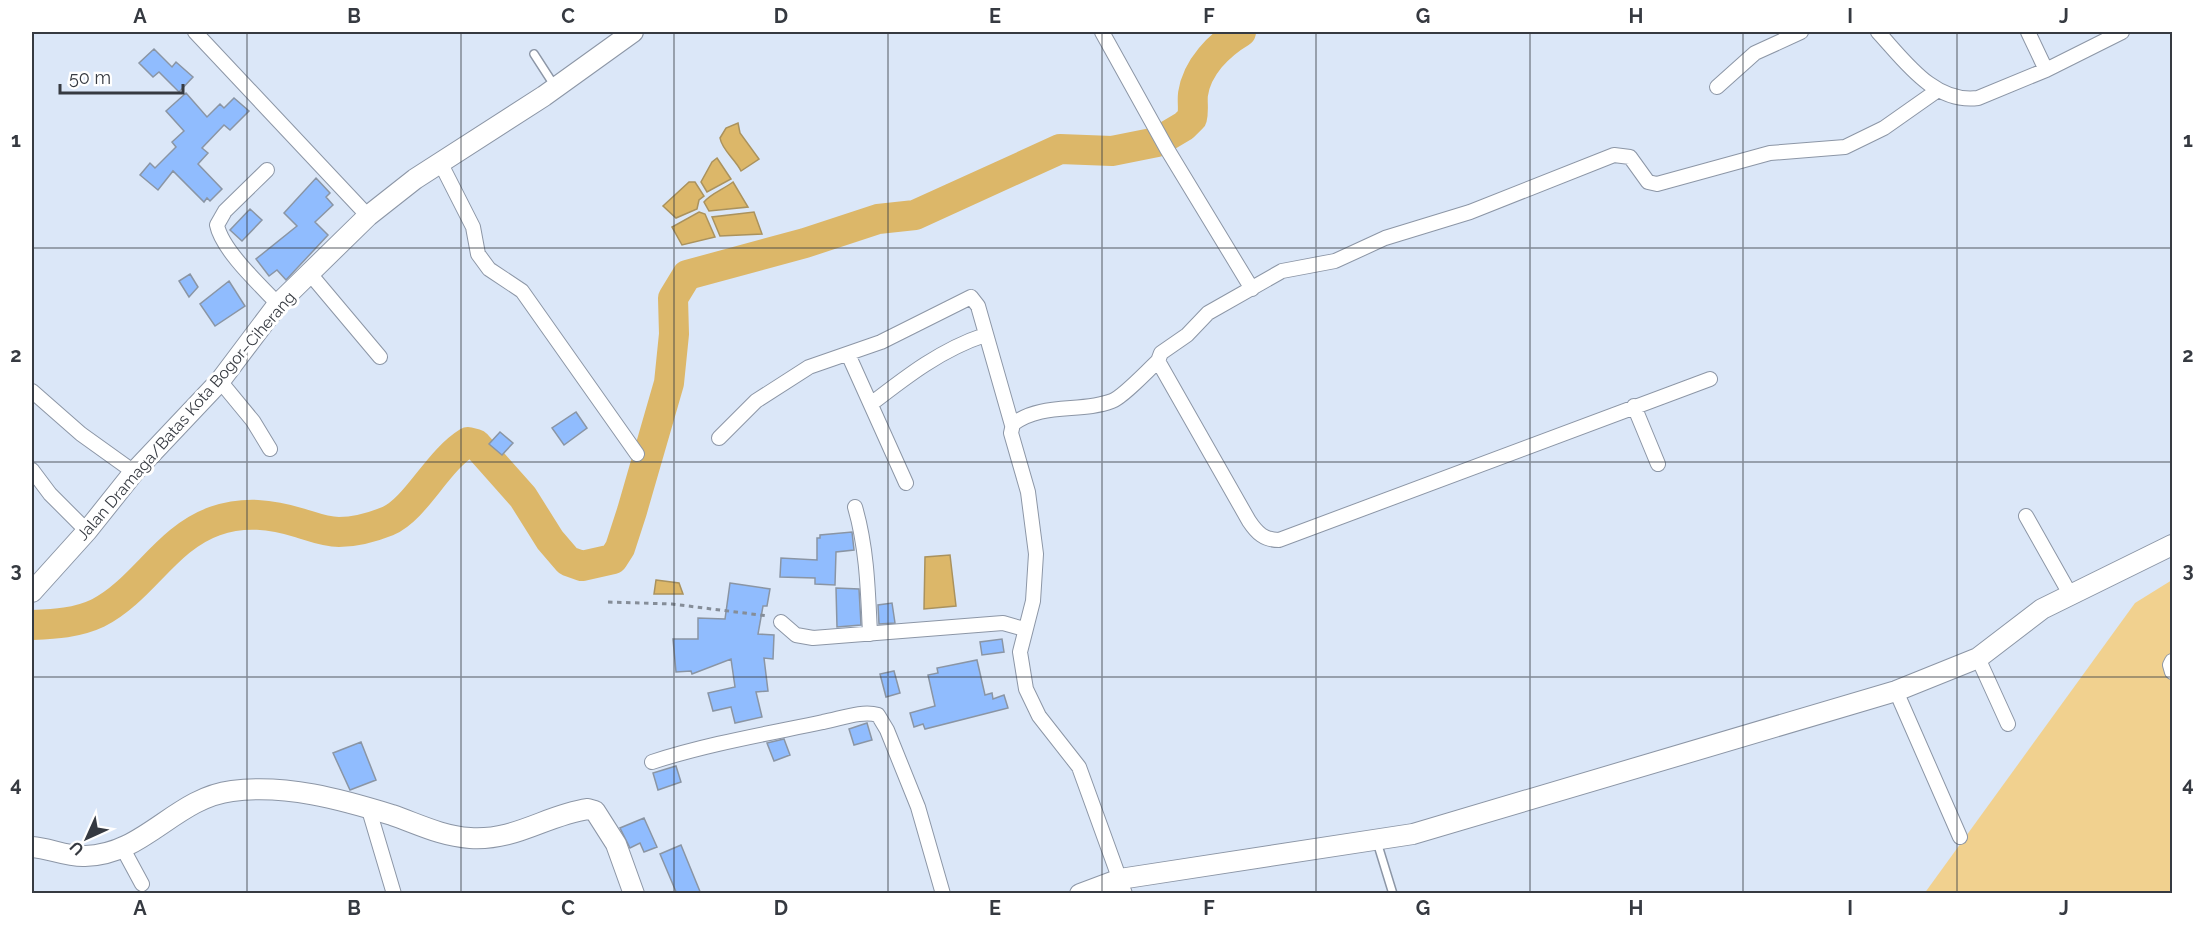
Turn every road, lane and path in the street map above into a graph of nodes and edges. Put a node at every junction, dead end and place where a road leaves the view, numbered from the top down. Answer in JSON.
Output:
{"nodes":[{"id":1,"x":195,"y":32,"type":"edge"},
{"id":2,"x":633,"y":32,"type":"edge"},
{"id":3,"x":1102,"y":32,"type":"edge"},
{"id":4,"x":1801,"y":32,"type":"edge"},
{"id":5,"x":1878,"y":32,"type":"edge"},
{"id":6,"x":2028,"y":32,"type":"edge"},
{"id":7,"x":2122,"y":32,"type":"edge"},
{"id":8,"x":534,"y":54,"type":"dead end"},
{"id":9,"x":2046,"y":70,"type":"junction"},
{"id":10,"x":556,"y":87,"type":"junction"},
{"id":11,"x":1717,"y":87,"type":"dead end"},
{"id":12,"x":1938,"y":90,"type":"junction"},
{"id":13,"x":440,"y":162,"type":"junction"},
{"id":14,"x":267,"y":170,"type":"dead end"},
{"id":15,"x":368,"y":216,"type":"junction"},
{"id":16,"x":310,"y":275,"type":"junction"},
{"id":17,"x":1252,"y":289,"type":"junction"},
{"id":18,"x":278,"y":304,"type":"junction"},
{"id":19,"x":986,"y":335,"type":"junction"},
{"id":20,"x":848,"y":354,"type":"junction"},
{"id":21,"x":380,"y":357,"type":"dead end"},
{"id":22,"x":1158,"y":361,"type":"junction"},
{"id":23,"x":1710,"y":380,"type":"dead end"},
{"id":24,"x":220,"y":381,"type":"junction"},
{"id":25,"x":32,"y":391,"type":"edge"},
{"id":26,"x":871,"y":404,"type":"junction"},
{"id":27,"x":1634,"y":406,"type":"junction"},
{"id":28,"x":1012,"y":425,"type":"junction"},
{"id":29,"x":719,"y":438,"type":"dead end"},
{"id":30,"x":270,"y":449,"type":"dead end"},
{"id":31,"x":637,"y":454,"type":"dead end"},
{"id":32,"x":1658,"y":464,"type":"dead end"},
{"id":33,"x":32,"y":470,"type":"edge"},
{"id":34,"x":134,"y":472,"type":"junction"},
{"id":35,"x":906,"y":483,"type":"dead end"},
{"id":36,"x":855,"y":507,"type":"dead end"},
{"id":37,"x":2026,"y":516,"type":"dead end"},
{"id":38,"x":87,"y":531,"type":"junction"},
{"id":39,"x":2172,"y":546,"type":"edge"},
{"id":40,"x":32,"y":592,"type":"edge"},
{"id":41,"x":2070,"y":594,"type":"junction"},
{"id":42,"x":608,"y":602,"type":"dead end"},
{"id":43,"x":781,"y":622,"type":"joint"},
{"id":44,"x":1024,"y":629,"type":"junction"},
{"id":45,"x":870,"y":634,"type":"junction"},
{"id":46,"x":1978,"y":658,"type":"junction"},
{"id":47,"x":2172,"y":661,"type":"edge"},
{"id":48,"x":2172,"y":672,"type":"edge"},
{"id":49,"x":1896,"y":691,"type":"junction"},
{"id":50,"x":2008,"y":724,"type":"dead end"},
{"id":51,"x":652,"y":762,"type":"dead end"},
{"id":52,"x":369,"y":810,"type":"junction"},
{"id":53,"x":1960,"y":837,"type":"dead end"},
{"id":54,"x":1376,"y":840,"type":"junction"},
{"id":55,"x":32,"y":847,"type":"edge"},
{"id":56,"x":122,"y":847,"type":"junction"},
{"id":57,"x":142,"y":884,"type":"dead end"},
{"id":58,"x":1123,"y":886,"type":"edge"},
{"id":59,"x":394,"y":894,"type":"edge"},
{"id":60,"x":634,"y":894,"type":"edge"},
{"id":61,"x":943,"y":894,"type":"edge"},
{"id":62,"x":1080,"y":894,"type":"edge"},
{"id":63,"x":1393,"y":894,"type":"edge"}],
"edges":[{"from":1,"to":15,"type":"street"},
{"from":2,"to":10,"type":"street","name":"Jalan Dramaga/Batas Kota Bogor–Ciherang"},
{"from":3,"to":17,"type":"street"},
{"from":4,"to":11,"type":"street"},
{"from":5,"to":12,"type":"street"},
{"from":6,"to":9,"type":"street"},
{"from":7,"to":9,"type":"street"},
{"from":8,"to":10,"type":"lane"},
{"from":9,"to":12,"type":"street"},
{"from":10,"to":13,"type":"street","name":"Jalan Dramaga/Batas Kota Bogor–Ciherang"},
{"from":12,"to":17,"type":"street"},
{"from":13,"to":15,"type":"street","name":"Jalan Dramaga/Batas Kota Bogor–Ciherang"},
{"from":13,"to":31,"type":"street"},
{"from":14,"to":18,"type":"street"},
{"from":15,"to":16,"type":"street","name":"Jalan Dramaga/Batas Kota Bogor–Ciherang"},
{"from":16,"to":18,"type":"street","name":"Jalan Dramaga/Batas Kota Bogor–Ciherang"},
{"from":16,"to":21,"type":"street"},
{"from":17,"to":22,"type":"street"},
{"from":18,"to":24,"type":"street","name":"Jalan Dramaga/Batas Kota Bogor–Ciherang"},
{"from":19,"to":20,"type":"street"},
{"from":19,"to":26,"type":"street"},
{"from":19,"to":28,"type":"street"},
{"from":20,"to":26,"type":"street"},
{"from":20,"to":29,"type":"street"},
{"from":22,"to":27,"type":"street"},
{"from":22,"to":28,"type":"street"},
{"from":23,"to":27,"type":"street"},
{"from":24,"to":30,"type":"street"},
{"from":24,"to":34,"type":"street","name":"Jalan Dramaga/Batas Kota Bogor–Ciherang"},
{"from":25,"to":34,"type":"street"},
{"from":26,"to":35,"type":"street"},
{"from":27,"to":32,"type":"street"},
{"from":28,"to":44,"type":"street"},
{"from":33,"to":38,"type":"street"},
{"from":34,"to":38,"type":"street","name":"Jalan Dramaga/Batas Kota Bogor–Ciherang"},
{"from":36,"to":45,"type":"street"},
{"from":37,"to":41,"type":"street"},
{"from":38,"to":40,"type":"street","name":"Jalan Dramaga/Batas Kota Bogor–Ciherang"},
{"from":39,"to":41,"type":"street"},
{"from":41,"to":46,"type":"street"},
{"from":42,"to":43,"type":"path"},
{"from":43,"to":45,"type":"street"},
{"from":44,"to":45,"type":"street"},
{"from":44,"to":58,"type":"street"},
{"from":46,"to":49,"type":"street"},
{"from":46,"to":50,"type":"street"},
{"from":47,"to":48,"type":"street"},
{"from":49,"to":53,"type":"street"},
{"from":49,"to":54,"type":"street"},
{"from":51,"to":61,"type":"street"},
{"from":52,"to":56,"type":"street"},
{"from":52,"to":59,"type":"street"},
{"from":52,"to":60,"type":"street"},
{"from":54,"to":58,"type":"street"},
{"from":54,"to":63,"type":"lane"},
{"from":55,"to":56,"type":"street"},
{"from":56,"to":57,"type":"street"},
{"from":58,"to":62,"type":"street"}]}
